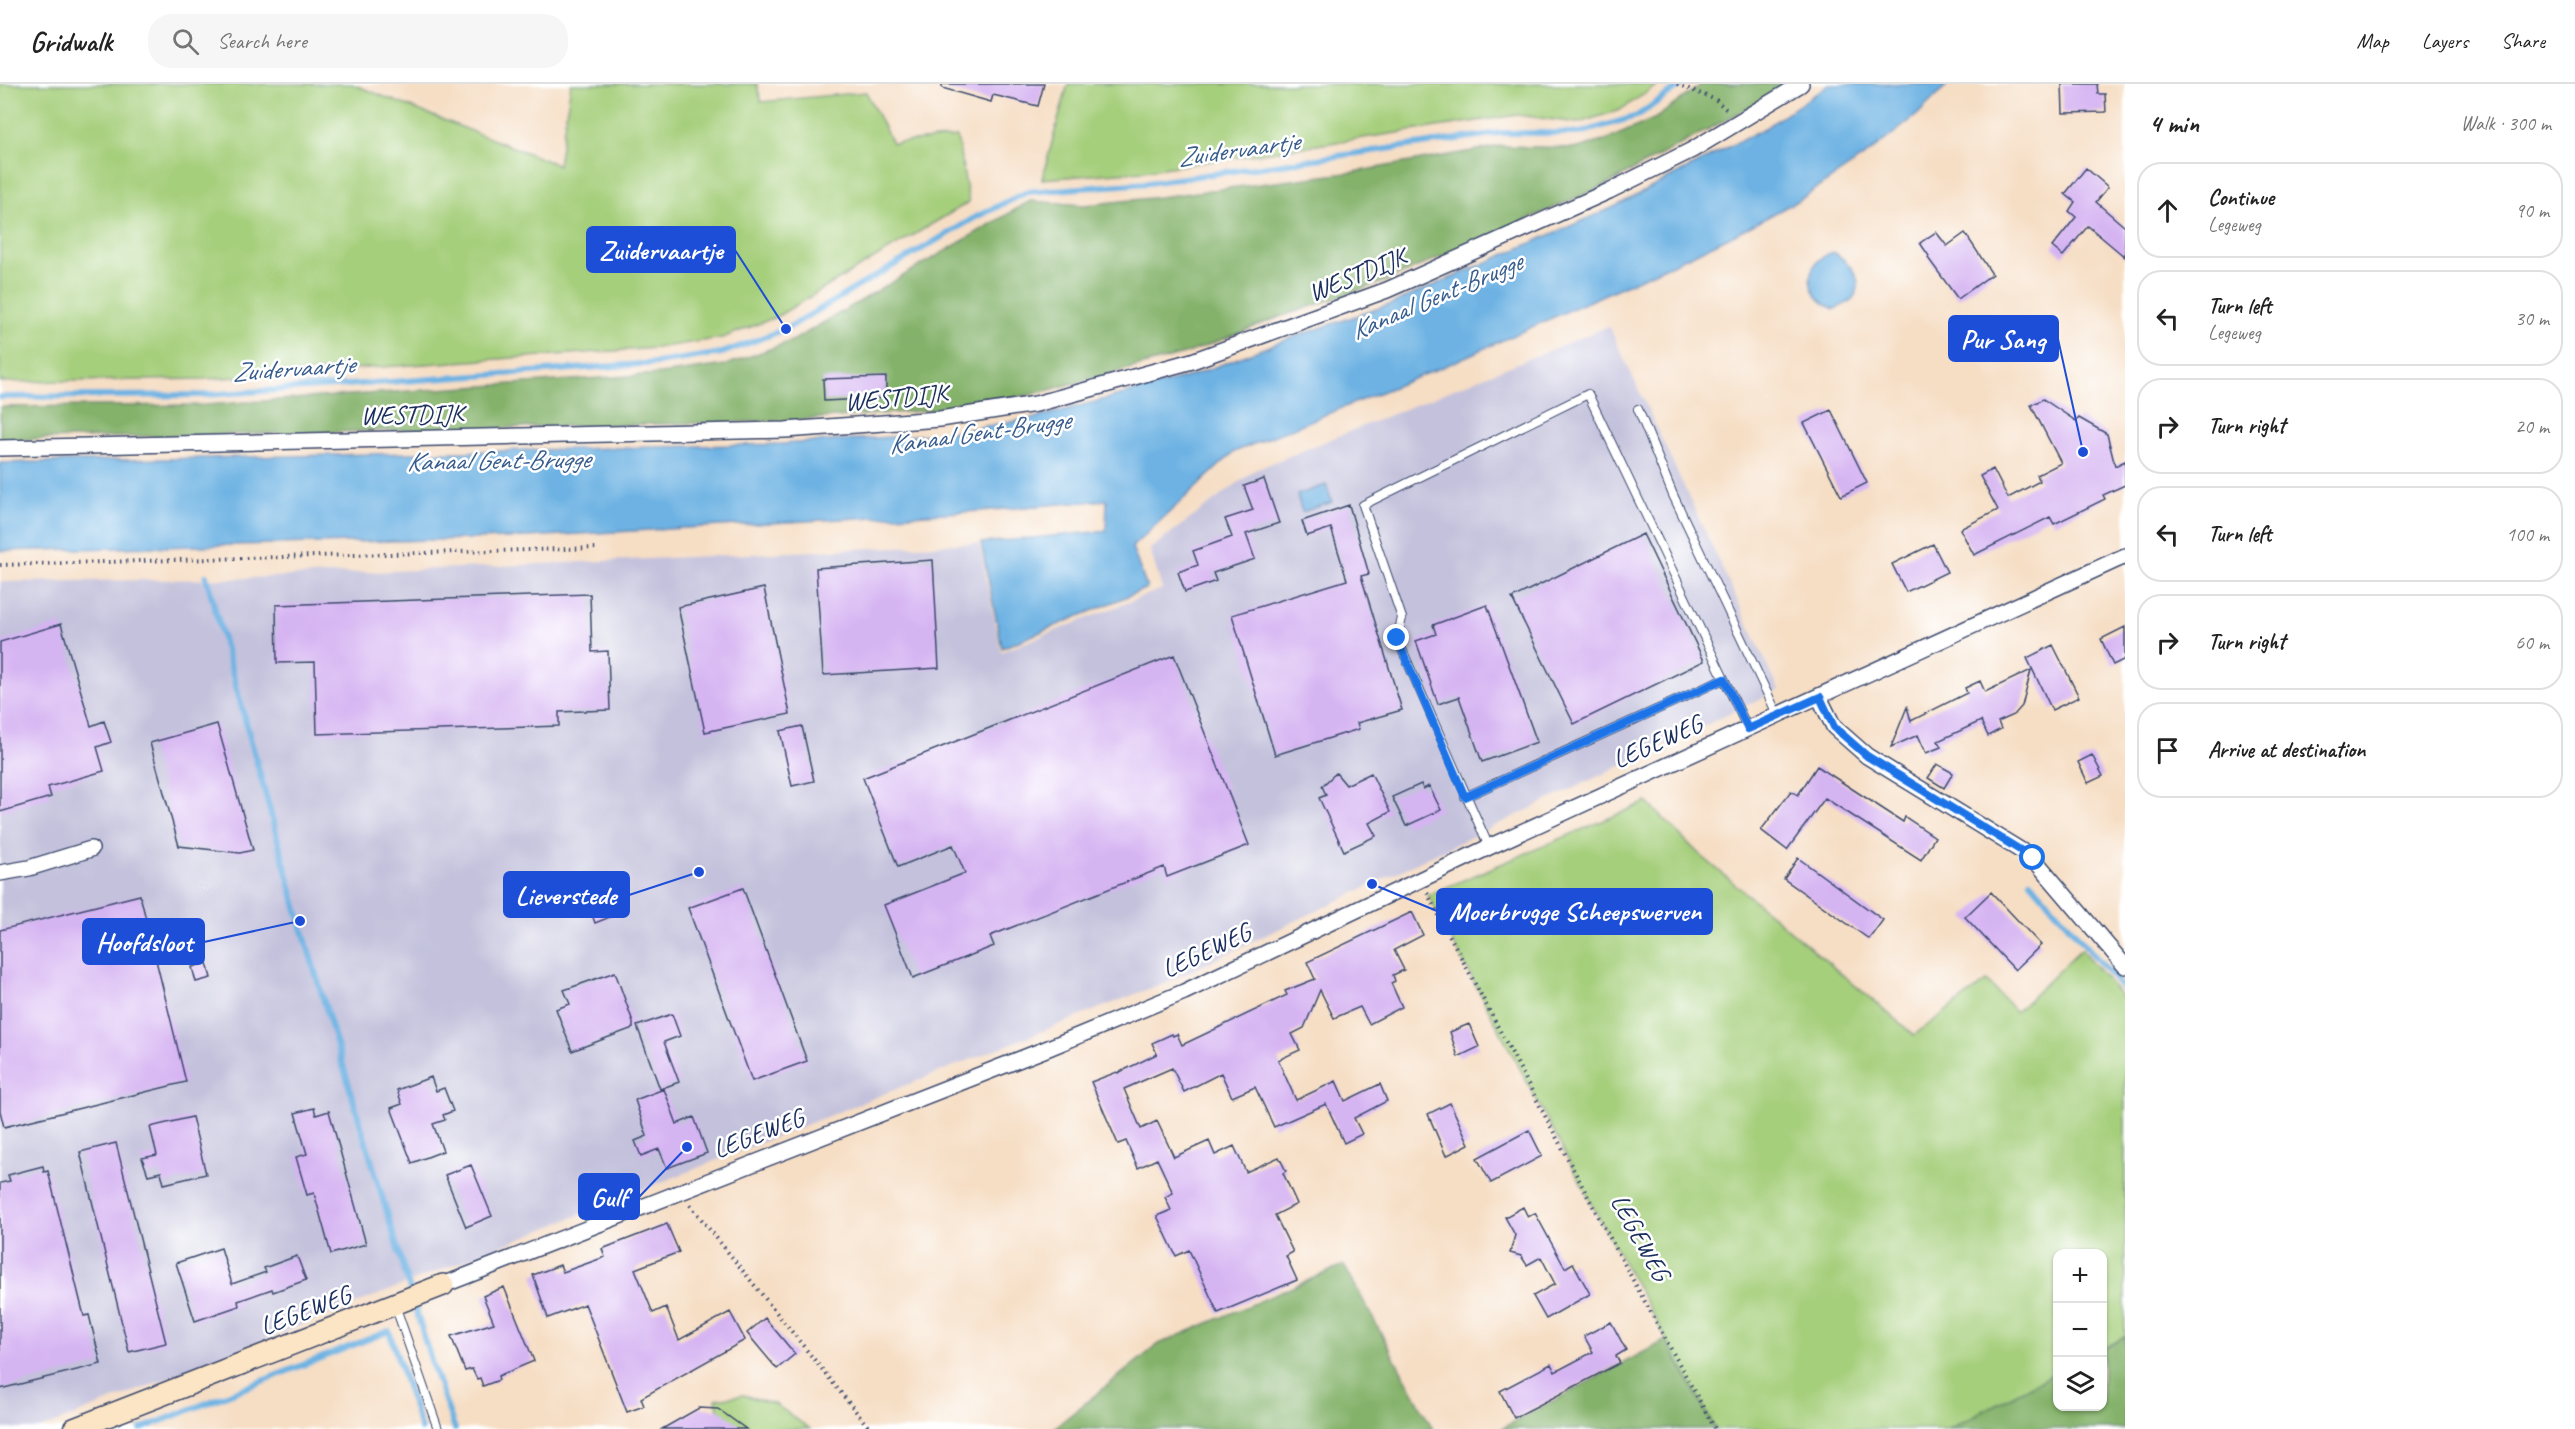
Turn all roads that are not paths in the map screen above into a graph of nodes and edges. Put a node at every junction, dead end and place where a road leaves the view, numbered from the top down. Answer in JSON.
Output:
{"nodes":[{"id":1,"x":1801,"y":84,"type":"edge"},
{"id":2,"x":1638,"y":409,"type":"dead end"},
{"id":3,"x":0,"y":448,"type":"edge"},
{"id":4,"x":2125,"y":556,"type":"edge"},
{"id":5,"x":1724,"y":679,"type":"junction"},
{"id":6,"x":1820,"y":697,"type":"junction"},
{"id":7,"x":1778,"y":716,"type":"junction"},
{"id":8,"x":1748,"y":729,"type":"junction"},
{"id":9,"x":1465,"y":797,"type":"junction"},
{"id":10,"x":1489,"y":847,"type":"junction"},
{"id":11,"x":91,"y":849,"type":"dead end"},
{"id":12,"x":0,"y":873,"type":"edge"},
{"id":13,"x":2125,"y":966,"type":"edge"},
{"id":14,"x":443,"y":1285,"type":"joint"},
{"id":15,"x":394,"y":1304,"type":"junction"},
{"id":16,"x":74,"y":1429,"type":"edge"},
{"id":17,"x":438,"y":1429,"type":"edge"}],
"edges":[{"from":1,"to":3,"type":"street","name":"WESTDIJK"},
{"from":2,"to":7,"type":"lane"},
{"from":4,"to":6,"type":"street","name":"LEGEWEG"},
{"from":5,"to":8,"type":"lane"},
{"from":5,"to":9,"type":"lane"},
{"from":5,"to":9,"type":"lane"},
{"from":6,"to":7,"type":"street","name":"LEGEWEG"},
{"from":6,"to":13,"type":"street"},
{"from":7,"to":8,"type":"street","name":"LEGEWEG"},
{"from":8,"to":10,"type":"street","name":"LEGEWEG"},
{"from":9,"to":10,"type":"lane"},
{"from":10,"to":14,"type":"street","name":"LEGEWEG"},
{"from":11,"to":12,"type":"street"},
{"from":14,"to":15,"type":"street","name":"LEGEWEG"},
{"from":15,"to":16,"type":"street","name":"LEGEWEG"},
{"from":15,"to":17,"type":"lane"}]}
